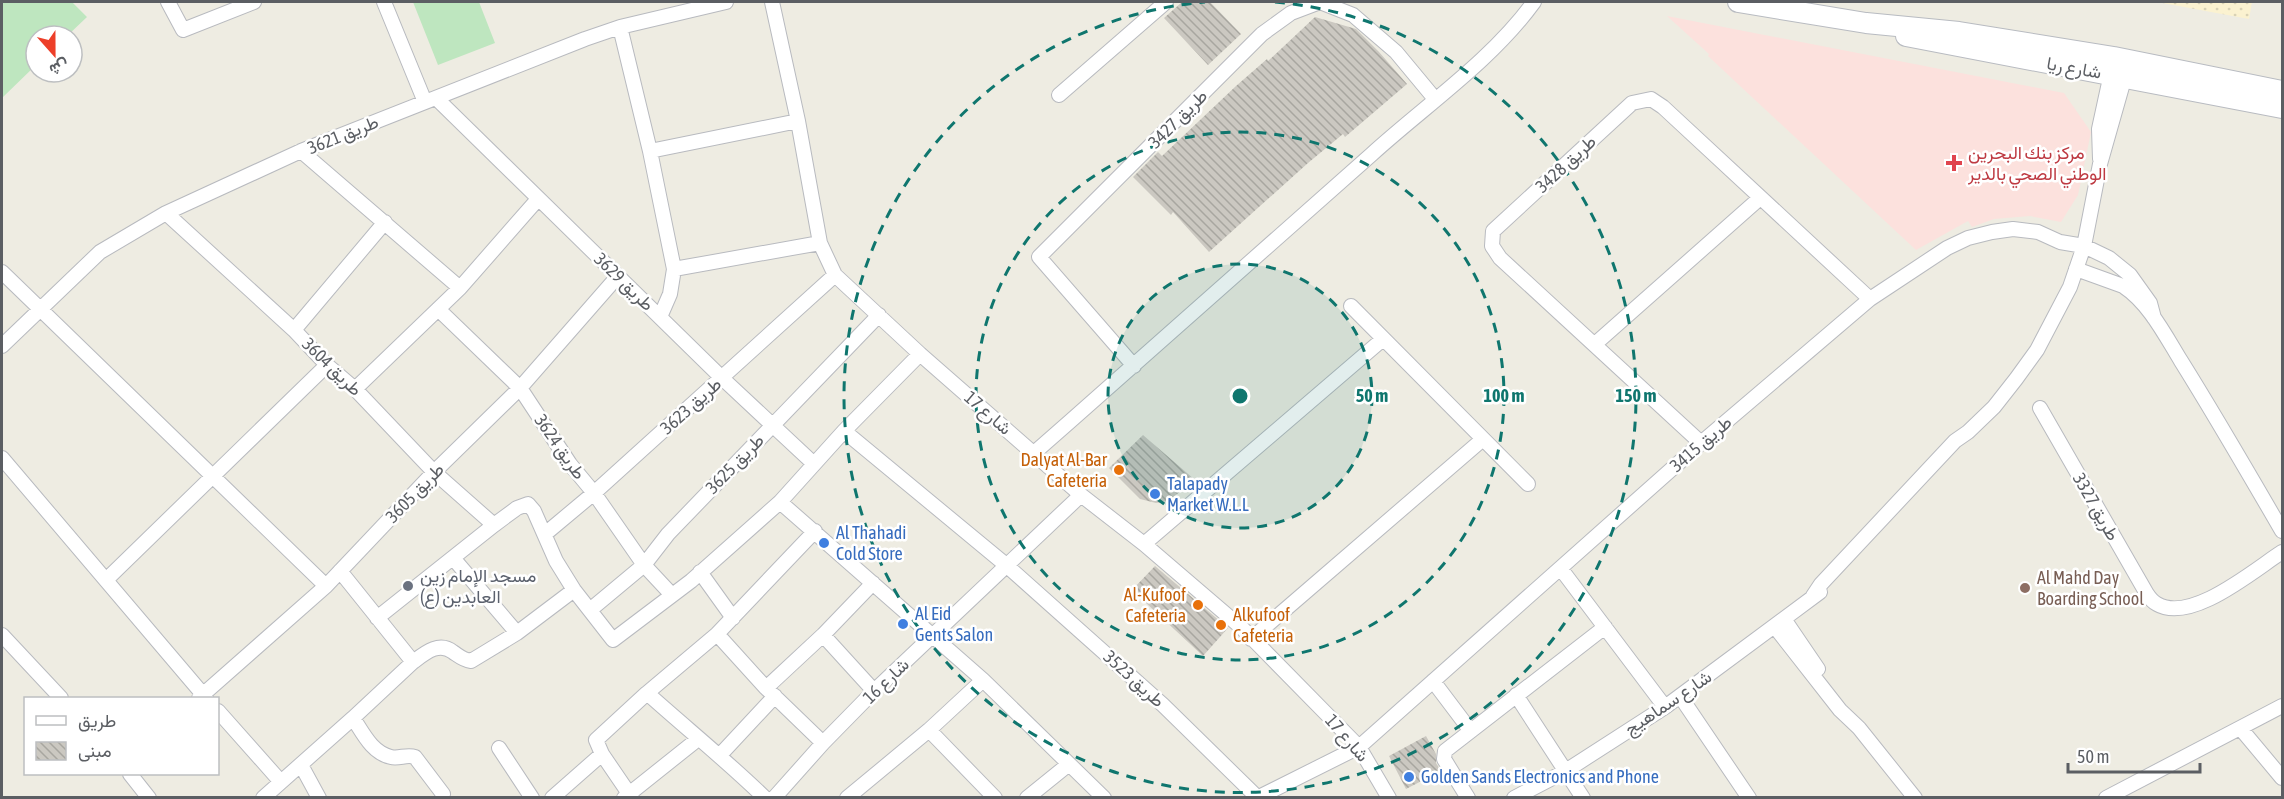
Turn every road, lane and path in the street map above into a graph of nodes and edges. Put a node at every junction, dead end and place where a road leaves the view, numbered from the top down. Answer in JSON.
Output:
{"nodes":[{"id":1,"x":168,"y":2,"type":"edge"},
{"id":2,"x":254,"y":2,"type":"edge"},
{"id":3,"x":384,"y":2,"type":"edge"},
{"id":4,"x":726,"y":2,"type":"edge"},
{"id":5,"x":772,"y":2,"type":"edge"},
{"id":6,"x":1166,"y":2,"type":"edge"},
{"id":7,"x":1534,"y":2,"type":"edge"},
{"id":8,"x":1738,"y":2,"type":"edge"},
{"id":9,"x":620,"y":27,"type":"junction"},
{"id":10,"x":2120,"y":67,"type":"junction"},
{"id":11,"x":2283,"y":91,"type":"edge"},
{"id":12,"x":1059,"y":95,"type":"dead end"},
{"id":13,"x":1435,"y":99,"type":"junction"},
{"id":14,"x":431,"y":100,"type":"junction"},
{"id":15,"x":2283,"y":108,"type":"edge"},
{"id":16,"x":798,"y":121,"type":"junction"},
{"id":17,"x":301,"y":151,"type":"junction"},
{"id":18,"x":650,"y":152,"type":"junction"},
{"id":19,"x":1760,"y":198,"type":"junction"},
{"id":20,"x":538,"y":199,"type":"junction"},
{"id":21,"x":166,"y":213,"type":"junction"},
{"id":22,"x":386,"y":222,"type":"junction"},
{"id":23,"x":820,"y":243,"type":"junction"},
{"id":24,"x":2084,"y":246,"type":"junction"},
{"id":25,"x":674,"y":269,"type":"junction"},
{"id":26,"x":2076,"y":269,"type":"junction"},
{"id":27,"x":2,"y":272,"type":"edge"},
{"id":28,"x":835,"y":275,"type":"junction"},
{"id":29,"x":618,"y":276,"type":"junction"},
{"id":30,"x":460,"y":288,"type":"junction"},
{"id":31,"x":1870,"y":299,"type":"junction"},
{"id":32,"x":1351,"y":306,"type":"dead end"},
{"id":33,"x":40,"y":308,"type":"junction"},
{"id":34,"x":438,"y":309,"type":"junction"},
{"id":35,"x":879,"y":315,"type":"junction"},
{"id":36,"x":660,"y":317,"type":"junction"},
{"id":37,"x":2154,"y":318,"type":"junction"},
{"id":38,"x":294,"y":330,"type":"junction"},
{"id":39,"x":1383,"y":339,"type":"junction"},
{"id":40,"x":1594,"y":344,"type":"junction"},
{"id":41,"x":2,"y":346,"type":"edge"},
{"id":42,"x":920,"y":354,"type":"junction"},
{"id":43,"x":327,"y":365,"type":"junction"},
{"id":44,"x":1134,"y":366,"type":"junction"},
{"id":45,"x":722,"y":378,"type":"junction"},
{"id":46,"x":520,"y":387,"type":"junction"},
{"id":47,"x":355,"y":389,"type":"junction"},
{"id":48,"x":2040,"y":408,"type":"dead end"},
{"id":49,"x":772,"y":425,"type":"junction"},
{"id":50,"x":844,"y":431,"type":"junction"},
{"id":51,"x":1483,"y":439,"type":"junction"},
{"id":52,"x":1701,"y":443,"type":"junction"},
{"id":53,"x":1034,"y":453,"type":"junction"},
{"id":54,"x":2,"y":458,"type":"edge"},
{"id":55,"x":813,"y":463,"type":"junction"},
{"id":56,"x":434,"y":471,"type":"junction"},
{"id":57,"x":212,"y":477,"type":"junction"},
{"id":58,"x":1528,"y":484,"type":"dead end"},
{"id":59,"x":594,"y":493,"type":"junction"},
{"id":60,"x":1081,"y":495,"type":"junction"},
{"id":61,"x":780,"y":502,"type":"junction"},
{"id":62,"x":494,"y":525,"type":"junction"},
{"id":63,"x":816,"y":531,"type":"junction"},
{"id":64,"x":2283,"y":531,"type":"edge"},
{"id":65,"x":545,"y":534,"type":"junction"},
{"id":66,"x":1144,"y":544,"type":"junction"},
{"id":67,"x":2283,"y":552,"type":"edge"},
{"id":68,"x":453,"y":558,"type":"junction"},
{"id":69,"x":644,"y":565,"type":"junction"},
{"id":70,"x":1006,"y":565,"type":"junction"},
{"id":71,"x":1561,"y":569,"type":"junction"},
{"id":72,"x":340,"y":571,"type":"junction"},
{"id":73,"x":700,"y":572,"type":"junction"},
{"id":74,"x":106,"y":580,"type":"junction"},
{"id":75,"x":873,"y":583,"type":"junction"},
{"id":76,"x":326,"y":586,"type":"junction"},
{"id":77,"x":574,"y":590,"type":"junction"},
{"id":78,"x":672,"y":595,"type":"junction"},
{"id":79,"x":590,"y":610,"type":"junction"},
{"id":80,"x":377,"y":618,"type":"junction"},
{"id":81,"x":733,"y":618,"type":"junction"},
{"id":82,"x":1780,"y":623,"type":"junction"},
{"id":83,"x":1605,"y":627,"type":"junction"},
{"id":84,"x":517,"y":633,"type":"junction"},
{"id":85,"x":717,"y":634,"type":"junction"},
{"id":86,"x":2,"y":635,"type":"edge"},
{"id":87,"x":823,"y":635,"type":"junction"},
{"id":88,"x":933,"y":636,"type":"junction"},
{"id":89,"x":1251,"y":639,"type":"junction"},
{"id":90,"x":413,"y":662,"type":"junction"},
{"id":91,"x":983,"y":680,"type":"junction"},
{"id":92,"x":1433,"y":681,"type":"junction"},
{"id":93,"x":771,"y":692,"type":"junction"},
{"id":94,"x":874,"y":692,"type":"junction"},
{"id":95,"x":647,"y":693,"type":"junction"},
{"id":96,"x":1516,"y":695,"type":"junction"},
{"id":97,"x":1680,"y":696,"type":"junction"},
{"id":98,"x":59,"y":697,"type":"edge"},
{"id":99,"x":203,"y":697,"type":"edge"},
{"id":100,"x":2283,"y":706,"type":"edge"},
{"id":101,"x":1665,"y":707,"type":"junction"},
{"id":102,"x":219,"y":712,"type":"edge"},
{"id":103,"x":353,"y":718,"type":"junction"},
{"id":104,"x":2241,"y":729,"type":"junction"},
{"id":105,"x":929,"y":730,"type":"junction"},
{"id":106,"x":1470,"y":730,"type":"junction"},
{"id":107,"x":698,"y":739,"type":"junction"},
{"id":108,"x":823,"y":742,"type":"junction"},
{"id":109,"x":1359,"y":747,"type":"junction"},
{"id":110,"x":499,"y":748,"type":"dead end"},
{"id":111,"x":602,"y":754,"type":"junction"},
{"id":112,"x":720,"y":754,"type":"junction"},
{"id":113,"x":1069,"y":764,"type":"junction"},
{"id":114,"x":301,"y":765,"type":"junction"},
{"id":115,"x":1564,"y":772,"type":"junction"},
{"id":116,"x":131,"y":775,"type":"edge"},
{"id":117,"x":2283,"y":778,"type":"edge"},
{"id":118,"x":281,"y":782,"type":"junction"},
{"id":119,"x":443,"y":794,"type":"dead end"},
{"id":120,"x":628,"y":796,"type":"edge"},
{"id":121,"x":1385,"y":796,"type":"edge"},
{"id":122,"x":773,"y":797,"type":"edge"},
{"id":123,"x":1258,"y":797,"type":"edge"},
{"id":124,"x":149,"y":798,"type":"edge"},
{"id":125,"x":263,"y":798,"type":"edge"},
{"id":126,"x":319,"y":798,"type":"edge"},
{"id":127,"x":532,"y":798,"type":"edge"},
{"id":128,"x":552,"y":798,"type":"edge"},
{"id":129,"x":847,"y":798,"type":"edge"},
{"id":130,"x":995,"y":798,"type":"edge"},
{"id":131,"x":1027,"y":798,"type":"edge"},
{"id":132,"x":1104,"y":798,"type":"edge"},
{"id":133,"x":1467,"y":798,"type":"edge"},
{"id":134,"x":1514,"y":798,"type":"edge"},
{"id":135,"x":1582,"y":798,"type":"edge"},
{"id":136,"x":1749,"y":798,"type":"edge"},
{"id":137,"x":1916,"y":798,"type":"edge"},
{"id":138,"x":2106,"y":798,"type":"edge"}],
"edges":[{"from":1,"to":2,"type":"street"},
{"from":3,"to":14,"type":"street","name":"طريق 3629"},
{"from":4,"to":9,"type":"street","name":"طريق 3621"},
{"from":5,"to":16,"type":"street","name":"شارع 17"},
{"from":6,"to":12,"type":"street"},
{"from":7,"to":13,"type":"street"},
{"from":8,"to":10,"type":"main road","name":"شارع ريا"},
{"from":9,"to":14,"type":"street","name":"طريق 3621"},
{"from":9,"to":18,"type":"street"},
{"from":10,"to":11,"type":"main road","name":"شارع ريا"},
{"from":10,"to":15,"type":"main road","name":"شارع ريا"},
{"from":10,"to":24,"type":"street","name":"شارع سماهيج"},
{"from":13,"to":44,"type":"street"},
{"from":13,"to":44,"type":"street","name":"طريق 3427"},
{"from":14,"to":17,"type":"street","name":"طريق 3621"},
{"from":14,"to":20,"type":"street","name":"طريق 3629"},
{"from":16,"to":18,"type":"street"},
{"from":16,"to":23,"type":"street","name":"شارع 17"},
{"from":17,"to":21,"type":"street","name":"طريق 3621"},
{"from":17,"to":22,"type":"street"},
{"from":18,"to":25,"type":"street"},
{"from":19,"to":31,"type":"street","name":"طريق 3428"},
{"from":19,"to":40,"type":"street"},
{"from":19,"to":40,"type":"street","name":"طريق 3428"},
{"from":20,"to":29,"type":"street","name":"طريق 3629"},
{"from":20,"to":30,"type":"street"},
{"from":21,"to":33,"type":"street","name":"طريق 3621"},
{"from":21,"to":38,"type":"street","name":"طريق 3604"},
{"from":22,"to":30,"type":"street"},
{"from":22,"to":38,"type":"street"},
{"from":23,"to":25,"type":"street"},
{"from":23,"to":28,"type":"street","name":"شارع 17"},
{"from":24,"to":26,"type":"street","name":"شارع سماهيج"},
{"from":24,"to":31,"type":"street","name":"طريق 3415"},
{"from":24,"to":37,"type":"street"},
{"from":25,"to":36,"type":"street"},
{"from":26,"to":37,"type":"street"},
{"from":26,"to":82,"type":"street","name":"شارع سماهيج"},
{"from":27,"to":33,"type":"street"},
{"from":28,"to":35,"type":"street","name":"شارع 17"},
{"from":28,"to":45,"type":"street","name":"طريق 3623"},
{"from":29,"to":36,"type":"street","name":"طريق 3629"},
{"from":29,"to":46,"type":"street","name":"طريق 3605"},
{"from":30,"to":34,"type":"street"},
{"from":31,"to":52,"type":"street","name":"طريق 3415"},
{"from":32,"to":39,"type":"street"},
{"from":33,"to":41,"type":"street","name":"طريق 3621"},
{"from":33,"to":57,"type":"street"},
{"from":34,"to":46,"type":"street","name":"طريق 3624"},
{"from":34,"to":47,"type":"street"},
{"from":35,"to":42,"type":"street","name":"شارع 17"},
{"from":35,"to":49,"type":"street","name":"طريق 3625"},
{"from":36,"to":45,"type":"street","name":"طريق 3629"},
{"from":37,"to":64,"type":"street"},
{"from":38,"to":43,"type":"street","name":"طريق 3604"},
{"from":39,"to":51,"type":"street"},
{"from":39,"to":66,"type":"street"},
{"from":40,"to":52,"type":"street","name":"طريق 3428"},
{"from":42,"to":50,"type":"street"},
{"from":42,"to":53,"type":"street","name":"شارع 17"},
{"from":43,"to":47,"type":"street","name":"طريق 3604"},
{"from":43,"to":57,"type":"street"},
{"from":44,"to":53,"type":"street"},
{"from":45,"to":49,"type":"street","name":"طريق 3629"},
{"from":45,"to":59,"type":"street","name":"طريق 3623"},
{"from":46,"to":56,"type":"street","name":"طريق 3605"},
{"from":46,"to":59,"type":"street","name":"طريق 3624"},
{"from":47,"to":56,"type":"street","name":"طريق 3604"},
{"from":48,"to":67,"type":"street","name":"طريق 3327"},
{"from":49,"to":55,"type":"street","name":"طريق 3629"},
{"from":49,"to":69,"type":"street","name":"طريق 3625"},
{"from":50,"to":55,"type":"street"},
{"from":50,"to":70,"type":"street","name":"طريق 3523"},
{"from":51,"to":58,"type":"street"},
{"from":51,"to":89,"type":"street"},
{"from":52,"to":71,"type":"street","name":"طريق 3415"},
{"from":53,"to":60,"type":"street","name":"شارع 17"},
{"from":54,"to":74,"type":"street"},
{"from":55,"to":61,"type":"street"},
{"from":56,"to":62,"type":"street","name":"طريق 3604"},
{"from":56,"to":72,"type":"street","name":"طريق 3605"},
{"from":57,"to":74,"type":"street"},
{"from":57,"to":76,"type":"street"},
{"from":59,"to":65,"type":"street","name":"طريق 3623"},
{"from":59,"to":69,"type":"street","name":"طريق 3624"},
{"from":60,"to":66,"type":"street","name":"شارع 17"},
{"from":60,"to":70,"type":"street","name":"شارع 16"},
{"from":61,"to":63,"type":"street"},
{"from":61,"to":73,"type":"street"},
{"from":62,"to":65,"type":"street"},
{"from":62,"to":68,"type":"street"},
{"from":63,"to":75,"type":"street"},
{"from":63,"to":81,"type":"street"},
{"from":65,"to":77,"type":"street"},
{"from":66,"to":89,"type":"street","name":"شارع 17"},
{"from":68,"to":80,"type":"street"},
{"from":68,"to":84,"type":"street"},
{"from":69,"to":78,"type":"street","name":"طريق 3624"},
{"from":69,"to":79,"type":"street","name":"طريق 3625"},
{"from":70,"to":88,"type":"street","name":"شارع 16"},
{"from":70,"to":123,"type":"street","name":"طريق 3523"},
{"from":71,"to":83,"type":"street"},
{"from":71,"to":92,"type":"street","name":"طريق 3415"},
{"from":72,"to":76,"type":"street","name":"طريق 3605"},
{"from":72,"to":80,"type":"street"},
{"from":73,"to":78,"type":"street"},
{"from":73,"to":81,"type":"street"},
{"from":74,"to":99,"type":"street"},
{"from":75,"to":87,"type":"street"},
{"from":75,"to":88,"type":"street"},
{"from":76,"to":99,"type":"street","name":"طريق 3605"},
{"from":77,"to":79,"type":"street"},
{"from":77,"to":84,"type":"street"},
{"from":78,"to":79,"type":"street"},
{"from":80,"to":90,"type":"street"},
{"from":81,"to":85,"type":"street"},
{"from":82,"to":97,"type":"street","name":"شارع سماهيج"},
{"from":82,"to":137,"type":"street"},
{"from":83,"to":96,"type":"street"},
{"from":83,"to":101,"type":"street"},
{"from":84,"to":90,"type":"street"},
{"from":85,"to":93,"type":"street"},
{"from":85,"to":95,"type":"street"},
{"from":86,"to":98,"type":"street"},
{"from":87,"to":93,"type":"street"},
{"from":87,"to":94,"type":"street"},
{"from":88,"to":91,"type":"street"},
{"from":88,"to":94,"type":"street","name":"شارع 16"},
{"from":89,"to":109,"type":"street","name":"شارع 17"},
{"from":90,"to":103,"type":"street"},
{"from":91,"to":105,"type":"street"},
{"from":91,"to":113,"type":"street"},
{"from":92,"to":106,"type":"street"},
{"from":92,"to":109,"type":"street","name":"طريق 3415"},
{"from":93,"to":108,"type":"street"},
{"from":93,"to":112,"type":"street"},
{"from":94,"to":108,"type":"street","name":"شارع 16"},
{"from":95,"to":107,"type":"street"},
{"from":95,"to":111,"type":"street"},
{"from":96,"to":106,"type":"street"},
{"from":96,"to":115,"type":"street"},
{"from":97,"to":101,"type":"street","name":"شارع سماهيج"},
{"from":97,"to":136,"type":"street"},
{"from":100,"to":104,"type":"street"},
{"from":101,"to":115,"type":"street","name":"شارع سماهيج"},
{"from":102,"to":118,"type":"street"},
{"from":103,"to":114,"type":"street"},
{"from":103,"to":119,"type":"street"},
{"from":104,"to":117,"type":"street"},
{"from":104,"to":138,"type":"street"},
{"from":105,"to":129,"type":"street"},
{"from":105,"to":130,"type":"street"},
{"from":106,"to":133,"type":"street"},
{"from":107,"to":112,"type":"street"},
{"from":107,"to":120,"type":"street"},
{"from":108,"to":122,"type":"street","name":"شارع 16"},
{"from":109,"to":121,"type":"street","name":"شارع 17"},
{"from":109,"to":123,"type":"street","name":"طريق 3415"},
{"from":110,"to":127,"type":"street"},
{"from":111,"to":120,"type":"street"},
{"from":111,"to":128,"type":"street"},
{"from":112,"to":122,"type":"street"},
{"from":113,"to":131,"type":"street"},
{"from":113,"to":132,"type":"street"},
{"from":114,"to":118,"type":"street"},
{"from":114,"to":126,"type":"street"},
{"from":115,"to":134,"type":"street","name":"شارع سماهيج"},
{"from":115,"to":135,"type":"street"},
{"from":116,"to":124,"type":"street"},
{"from":118,"to":125,"type":"street"}]}
